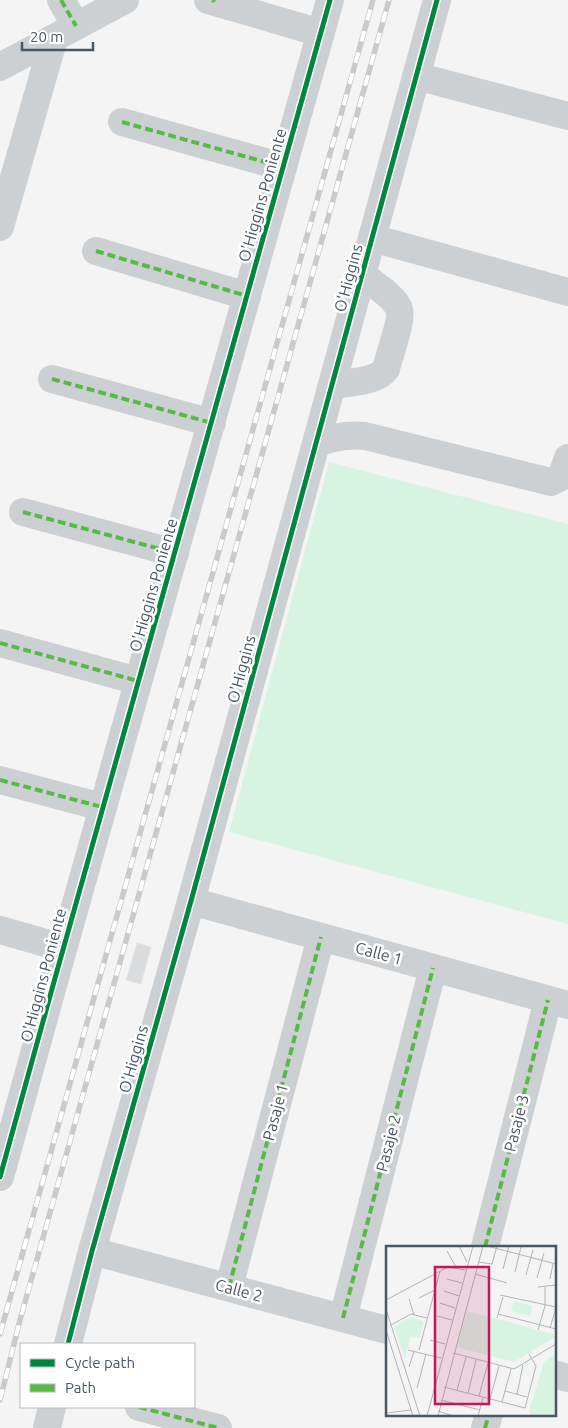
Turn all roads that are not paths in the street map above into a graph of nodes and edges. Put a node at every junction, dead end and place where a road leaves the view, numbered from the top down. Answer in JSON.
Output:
{"nodes":[{"id":1,"x":61,"y":0,"type":"edge"},
{"id":2,"x":124,"y":0,"type":"edge"},
{"id":3,"x":330,"y":0,"type":"edge"},
{"id":4,"x":437,"y":0,"type":"edge"},
{"id":5,"x":212,"y":1,"type":"edge"},
{"id":6,"x":65,"y":32,"type":"junction"},
{"id":7,"x":321,"y":33,"type":"junction"},
{"id":8,"x":0,"y":67,"type":"edge"},
{"id":9,"x":416,"y":76,"type":"junction"},
{"id":10,"x":568,"y":116,"type":"edge"},
{"id":11,"x":122,"y":122,"type":"dead end"},
{"id":12,"x":283,"y":167,"type":"junction"},
{"id":13,"x":0,"y":227,"type":"edge"},
{"id":14,"x":372,"y":238,"type":"junction"},
{"id":15,"x":96,"y":251,"type":"dead end"},
{"id":16,"x":362,"y":275,"type":"junction"},
{"id":17,"x":568,"y":292,"type":"edge"},
{"id":18,"x":247,"y":296,"type":"junction"},
{"id":19,"x":52,"y":379,"type":"dead end"},
{"id":20,"x":332,"y":385,"type":"junction"},
{"id":21,"x":212,"y":423,"type":"junction"},
{"id":22,"x":316,"y":444,"type":"junction"},
{"id":23,"x":568,"y":458,"type":"edge"},
{"id":24,"x":23,"y":512,"type":"dead end"},
{"id":25,"x":175,"y":553,"type":"junction"},
{"id":26,"x":0,"y":643,"type":"edge"},
{"id":27,"x":138,"y":681,"type":"junction"},
{"id":28,"x":0,"y":780,"type":"edge"},
{"id":29,"x":102,"y":808,"type":"junction"},
{"id":30,"x":191,"y":901,"type":"junction"},
{"id":31,"x":0,"y":930,"type":"edge"},
{"id":32,"x":321,"y":937,"type":"junction"},
{"id":33,"x":63,"y":948,"type":"junction"},
{"id":34,"x":433,"y":968,"type":"junction"},
{"id":35,"x":558,"y":1002,"type":"edge"},
{"id":36,"x":0,"y":1177,"type":"edge"},
{"id":37,"x":485,"y":1246,"type":"edge"},
{"id":38,"x":92,"y":1251,"type":"junction"},
{"id":39,"x":229,"y":1287,"type":"junction"},
{"id":40,"x":342,"y":1318,"type":"junction"},
{"id":41,"x":386,"y":1330,"type":"edge"},
{"id":42,"x":68,"y":1343,"type":"edge"},
{"id":43,"x":52,"y":1408,"type":"edge"},
{"id":44,"x":143,"y":1408,"type":"edge"},
{"id":45,"x":47,"y":1428,"type":"edge"},
{"id":46,"x":218,"y":1428,"type":"edge"}],
"edges":[{"from":1,"to":6,"type":"street"},
{"from":2,"to":6,"type":"street"},
{"from":3,"to":7,"type":"street","name":"O'Higgins Poniente"},
{"from":4,"to":9,"type":"street","name":"O'Higgins"},
{"from":5,"to":7,"type":"street"},
{"from":6,"to":8,"type":"street"},
{"from":6,"to":13,"type":"street"},
{"from":7,"to":12,"type":"street","name":"O'Higgins Poniente"},
{"from":9,"to":10,"type":"street"},
{"from":9,"to":14,"type":"street","name":"O'Higgins"},
{"from":11,"to":12,"type":"street"},
{"from":12,"to":18,"type":"street","name":"O'Higgins Poniente"},
{"from":14,"to":16,"type":"street","name":"O'Higgins"},
{"from":14,"to":17,"type":"street"},
{"from":15,"to":18,"type":"street"},
{"from":16,"to":20,"type":"street","name":"O'Higgins"},
{"from":16,"to":20,"type":"street"},
{"from":18,"to":21,"type":"street","name":"O'Higgins Poniente"},
{"from":19,"to":21,"type":"street"},
{"from":20,"to":22,"type":"street","name":"O'Higgins"},
{"from":21,"to":25,"type":"street","name":"O'Higgins Poniente"},
{"from":22,"to":23,"type":"street"},
{"from":22,"to":30,"type":"street","name":"O'Higgins"},
{"from":24,"to":25,"type":"street"},
{"from":25,"to":27,"type":"street","name":"O'Higgins Poniente"},
{"from":26,"to":27,"type":"street"},
{"from":27,"to":29,"type":"street","name":"O'Higgins Poniente"},
{"from":28,"to":29,"type":"street"},
{"from":29,"to":33,"type":"street","name":"O'Higgins Poniente"},
{"from":30,"to":32,"type":"street","name":"Calle 1"},
{"from":30,"to":38,"type":"street","name":"O'Higgins"},
{"from":31,"to":33,"type":"street"},
{"from":32,"to":34,"type":"street","name":"Calle 1"},
{"from":32,"to":39,"type":"street","name":"Pasaje 1"},
{"from":33,"to":36,"type":"street","name":"O'Higgins Poniente"},
{"from":34,"to":35,"type":"street","name":"Calle 1"},
{"from":34,"to":40,"type":"street","name":"Pasaje 2"},
{"from":35,"to":37,"type":"street","name":"Pasaje 3"},
{"from":38,"to":39,"type":"street","name":"Calle 2"},
{"from":38,"to":42,"type":"street","name":"O'Higgins"},
{"from":39,"to":40,"type":"street","name":"Calle 2"},
{"from":40,"to":41,"type":"street","name":"Calle 2"},
{"from":43,"to":45,"type":"street"},
{"from":44,"to":46,"type":"street"}]}
